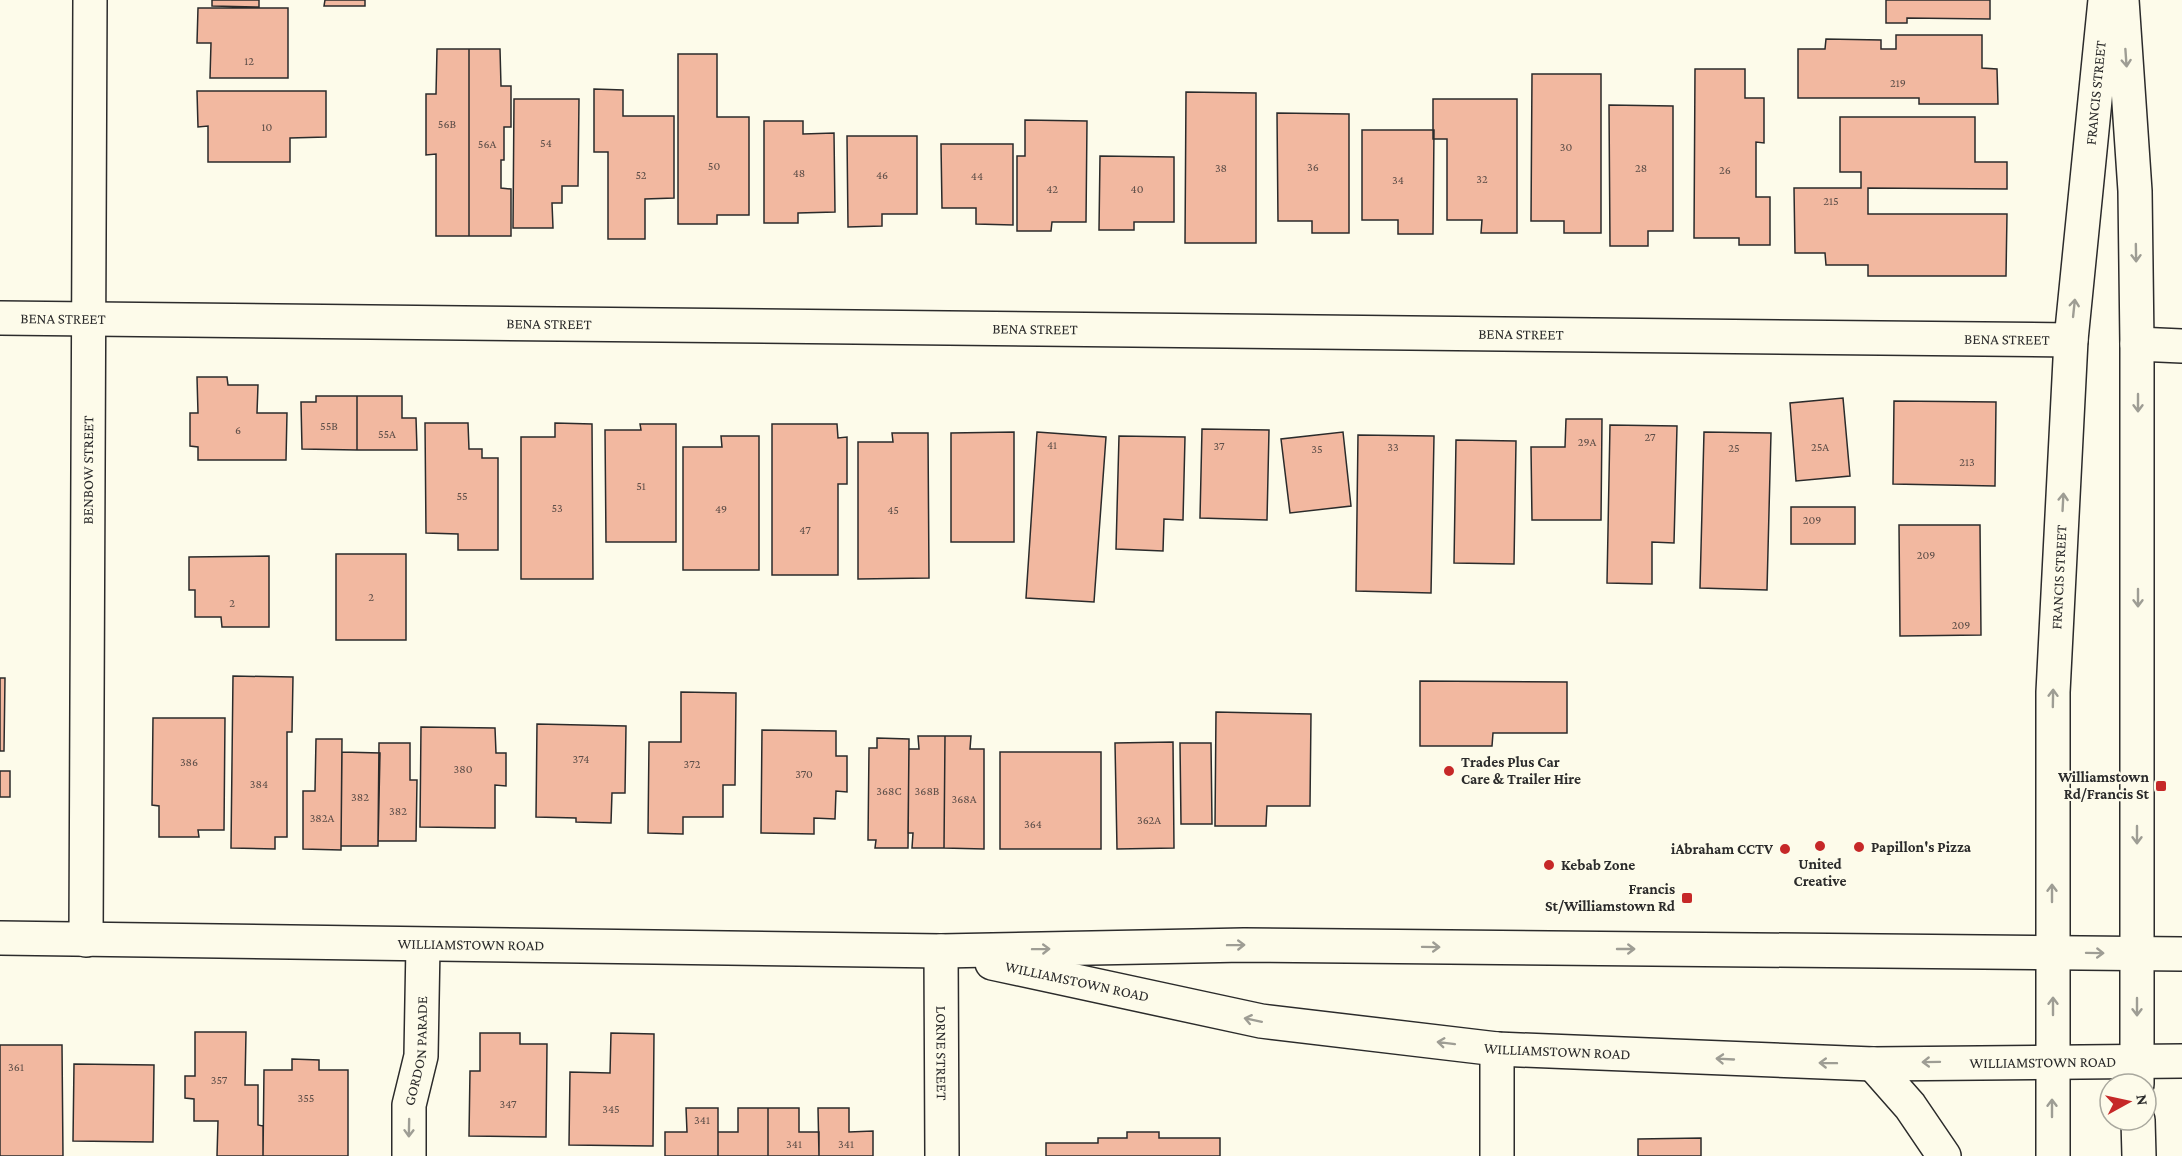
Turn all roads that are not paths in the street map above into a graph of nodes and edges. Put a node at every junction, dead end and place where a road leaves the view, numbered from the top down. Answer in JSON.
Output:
{"nodes":[{"id":1,"x":90,"y":0,"type":"edge"},
{"id":2,"x":2105,"y":0,"type":"edge"},
{"id":3,"x":2122,"y":0,"type":"edge"},
{"id":4,"x":0,"y":318,"type":"edge"},
{"id":5,"x":89,"y":318,"type":"junction"},
{"id":6,"x":2071,"y":340,"type":"junction"},
{"id":7,"x":2137,"y":344,"type":"junction"},
{"id":8,"x":2182,"y":346,"type":"edge"},
{"id":9,"x":0,"y":938,"type":"edge"},
{"id":10,"x":86,"y":940,"type":"junction"},
{"id":11,"x":423,"y":945,"type":"junction"},
{"id":12,"x":941,"y":951,"type":"junction"},
{"id":13,"x":2053,"y":952,"type":"junction"},
{"id":14,"x":2136,"y":954,"type":"junction"},
{"id":15,"x":2182,"y":954,"type":"edge"},
{"id":16,"x":1497,"y":1049,"type":"junction"},
{"id":17,"x":2053,"y":1060,"type":"junction"},
{"id":18,"x":2182,"y":1061,"type":"edge"},
{"id":19,"x":1873,"y":1064,"type":"junction"},
{"id":20,"x":2137,"y":1072,"type":"edge"},
{"id":21,"x":2138,"y":1132,"type":"edge"},
{"id":22,"x":409,"y":1156,"type":"edge"},
{"id":23,"x":942,"y":1156,"type":"edge"},
{"id":24,"x":1497,"y":1156,"type":"edge"},
{"id":25,"x":1944,"y":1156,"type":"edge"},
{"id":26,"x":2053,"y":1156,"type":"edge"},
{"id":27,"x":2139,"y":1156,"type":"edge"}],
"edges":[{"from":1,"to":5,"type":"main road","name":"BENBOW STREET"},
{"from":6,"to":2,"type":"main road","name":"FRANCIS STREET","one_way":true},
{"from":3,"to":7,"type":"main road","name":"FRANCIS STREET","one_way":true},
{"from":4,"to":5,"type":"main road","name":"BENA STREET"},
{"from":5,"to":6,"type":"main road","name":"BENA STREET"},
{"from":5,"to":10,"type":"main road","name":"BENBOW STREET"},
{"from":13,"to":6,"type":"main road","name":"FRANCIS STREET","one_way":true},
{"from":7,"to":8,"type":"main road"},
{"from":7,"to":14,"type":"main road","name":"FRANCIS STREET","one_way":true},
{"from":9,"to":10,"type":"main road","name":"WILLIAMSTOWN ROAD"},
{"from":10,"to":11,"type":"main road","name":"WILLIAMSTOWN ROAD"},
{"from":11,"to":12,"type":"main road","name":"WILLIAMSTOWN ROAD"},
{"from":11,"to":22,"type":"main road","name":"GORDON PARADE","one_way":true},
{"from":12,"to":13,"type":"main road","name":"WILLIAMSTOWN ROAD","one_way":true},
{"from":16,"to":12,"type":"main road","name":"WILLIAMSTOWN ROAD","one_way":true},
{"from":12,"to":23,"type":"main road","name":"LORNE STREET"},
{"from":13,"to":14,"type":"main road","name":"WILLIAMSTOWN ROAD","one_way":true},
{"from":17,"to":13,"type":"main road","name":"FRANCIS STREET","one_way":true},
{"from":14,"to":15,"type":"main road","name":"WILLIAMSTOWN ROAD"},
{"from":14,"to":20,"type":"main road","name":"FRANCIS STREET","one_way":true},
{"from":19,"to":16,"type":"main road","name":"WILLIAMSTOWN ROAD","one_way":true},
{"from":16,"to":24,"type":"main road"},
{"from":17,"to":19,"type":"main road","name":"WILLIAMSTOWN ROAD","one_way":true},
{"from":17,"to":20,"type":"main road","name":"WILLIAMSTOWN ROAD"},
{"from":26,"to":17,"type":"main road","name":"FRANCIS STREET","one_way":true},
{"from":18,"to":20,"type":"main road","name":"WILLIAMSTOWN ROAD"},
{"from":19,"to":25,"type":"main road"},
{"from":21,"to":27,"type":"main road"}]}
